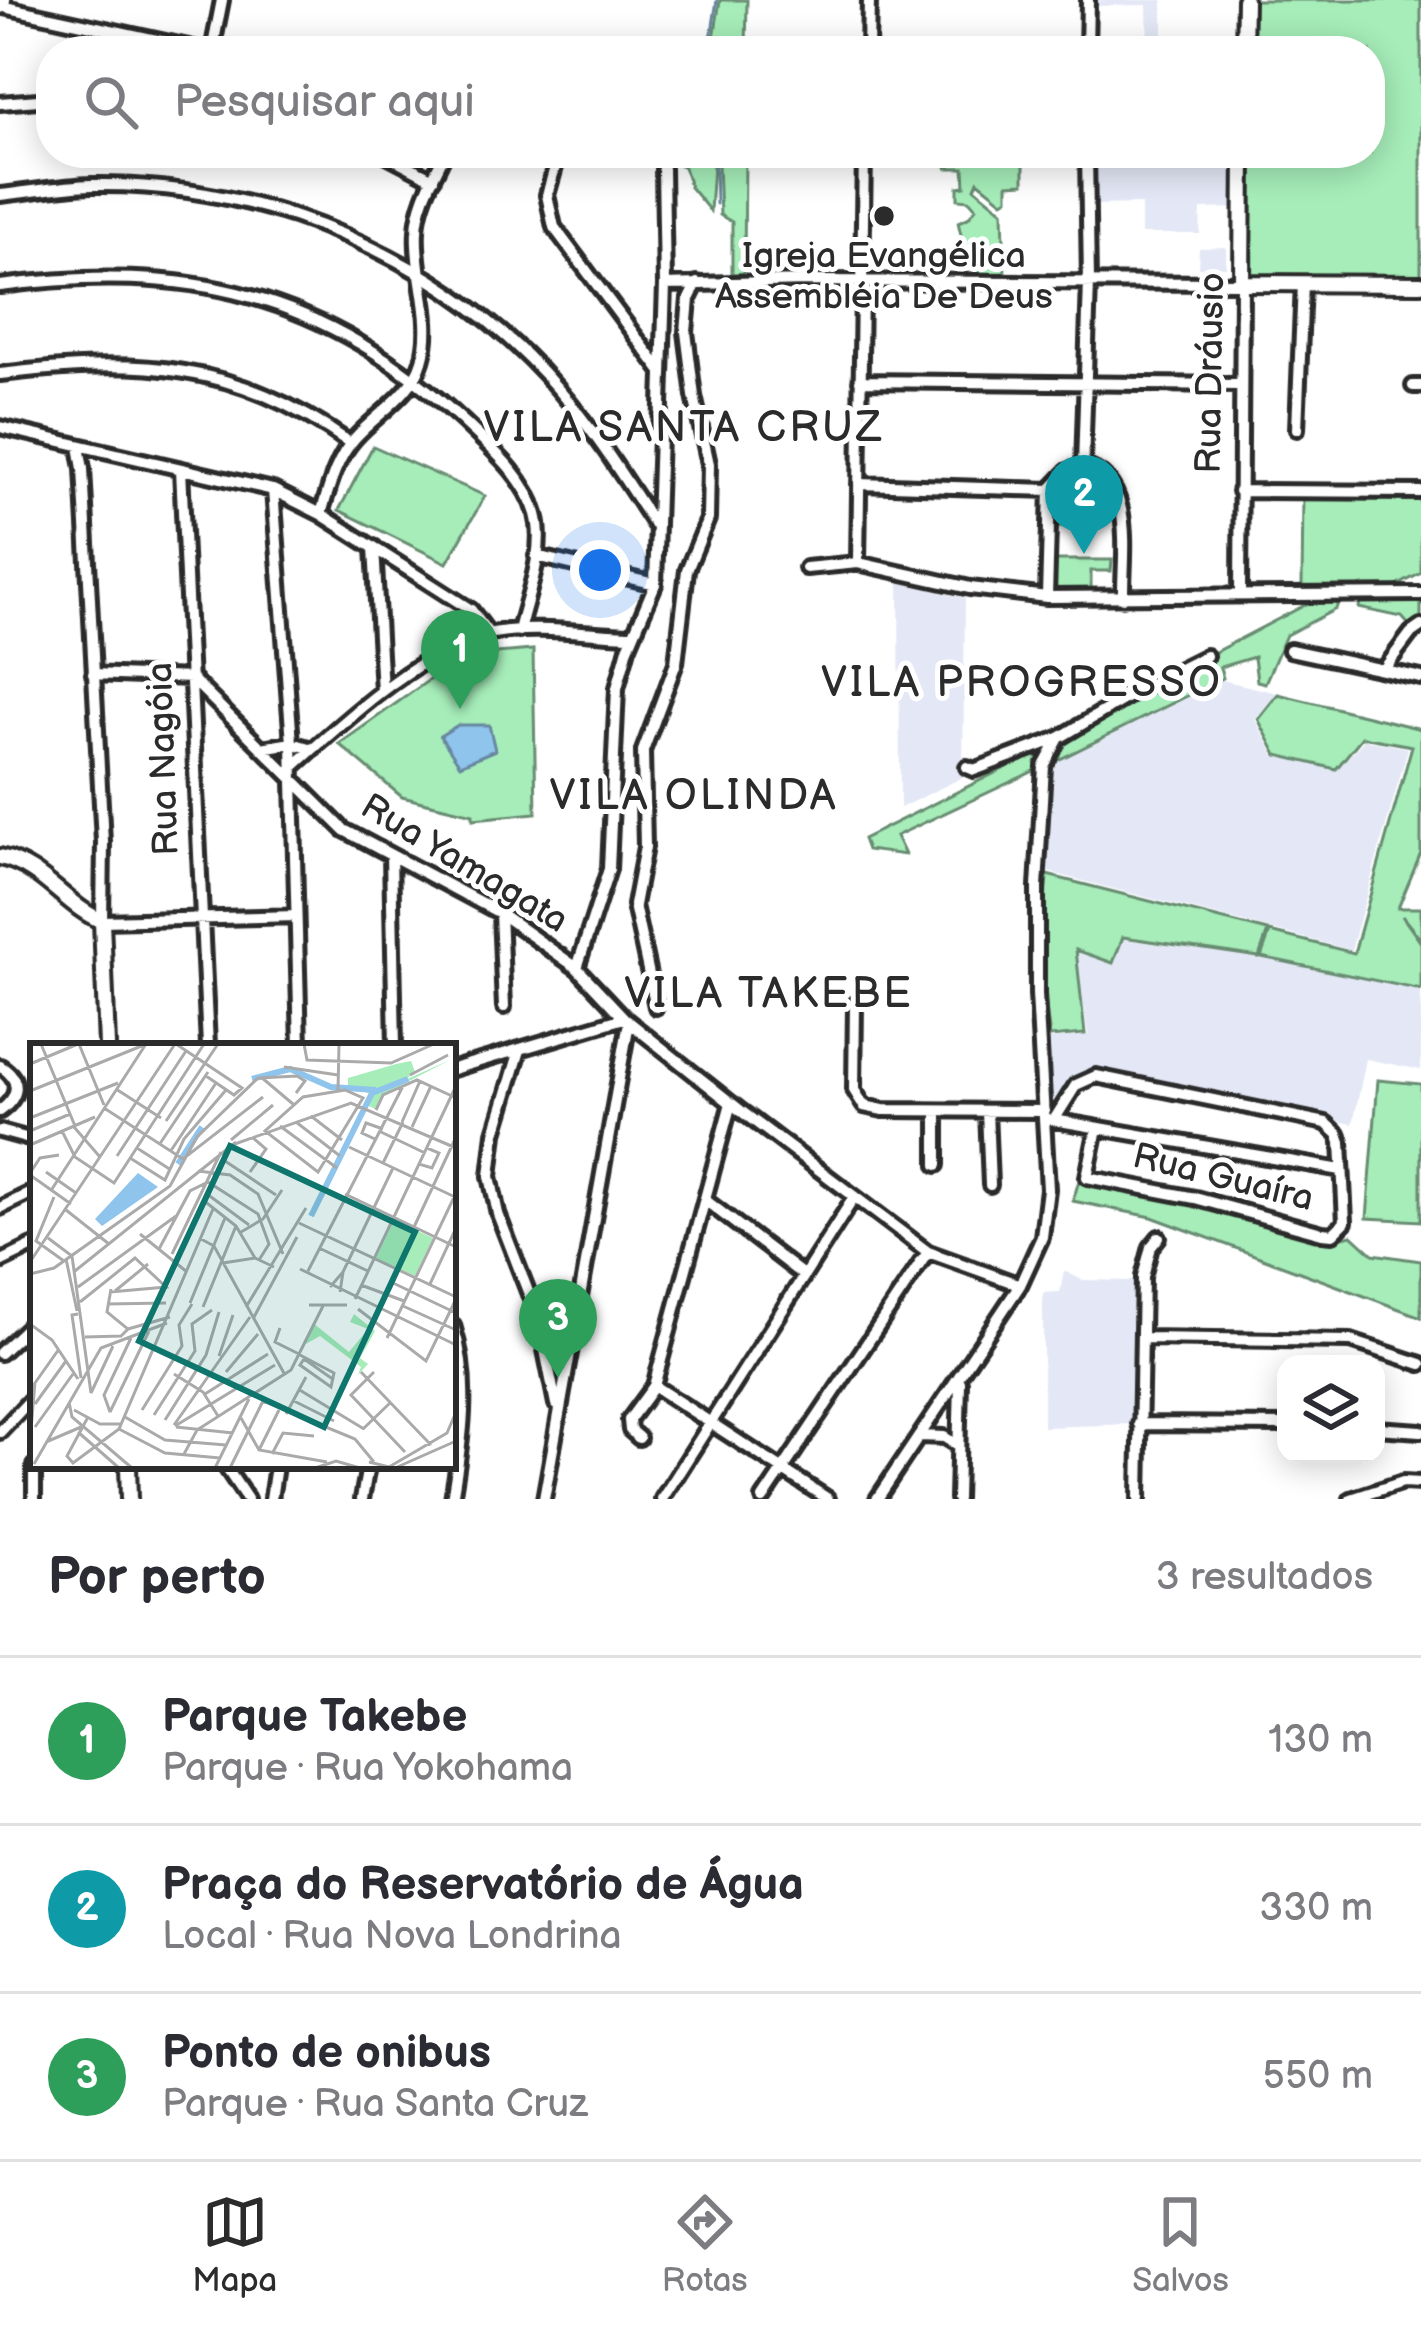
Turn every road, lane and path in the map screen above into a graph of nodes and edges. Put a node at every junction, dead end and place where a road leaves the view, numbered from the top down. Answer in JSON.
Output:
{"nodes":[{"id":1,"x":222,"y":0,"type":"edge"},
{"id":2,"x":869,"y":0,"type":"edge"},
{"id":3,"x":1088,"y":0,"type":"edge"},
{"id":4,"x":1245,"y":0,"type":"edge"},
{"id":5,"x":2,"y":3,"type":"edge"},
{"id":6,"x":144,"y":36,"type":"edge"},
{"id":7,"x":213,"y":36,"type":"edge"},
{"id":8,"x":868,"y":36,"type":"edge"},
{"id":9,"x":1087,"y":36,"type":"edge"},
{"id":10,"x":1244,"y":36,"type":"edge"},
{"id":11,"x":36,"y":100,"type":"edge"},
{"id":12,"x":0,"y":103,"type":"edge"},
{"id":13,"x":413,"y":168,"type":"edge"},
{"id":14,"x":438,"y":168,"type":"edge"},
{"id":15,"x":555,"y":168,"type":"edge"},
{"id":16,"x":663,"y":168,"type":"dead end"},
{"id":17,"x":864,"y":168,"type":"edge"},
{"id":18,"x":1087,"y":168,"type":"edge"},
{"id":19,"x":1243,"y":168,"type":"edge"},
{"id":20,"x":433,"y":178,"type":"junction"},
{"id":21,"x":0,"y":195,"type":"edge"},
{"id":22,"x":422,"y":278,"type":"junction"},
{"id":23,"x":862,"y":282,"type":"junction"},
{"id":24,"x":1089,"y":282,"type":"junction"},
{"id":25,"x":697,"y":283,"type":"junction"},
{"id":26,"x":1242,"y":283,"type":"junction"},
{"id":27,"x":1303,"y":283,"type":"junction"},
{"id":28,"x":1421,"y":284,"type":"edge"},
{"id":29,"x":665,"y":285,"type":"junction"},
{"id":30,"x":0,"y":286,"type":"edge"},
{"id":31,"x":662,"y":372,"type":"junction"},
{"id":32,"x":0,"y":374,"type":"edge"},
{"id":33,"x":416,"y":377,"type":"junction"},
{"id":34,"x":860,"y":381,"type":"junction"},
{"id":35,"x":1087,"y":385,"type":"junction"},
{"id":36,"x":1239,"y":385,"type":"junction"},
{"id":37,"x":0,"y":427,"type":"edge"},
{"id":38,"x":1297,"y":429,"type":"dead end"},
{"id":39,"x":350,"y":443,"type":"junction"},
{"id":40,"x":79,"y":446,"type":"junction"},
{"id":41,"x":1083,"y":466,"type":"junction"},
{"id":42,"x":181,"y":469,"type":"junction"},
{"id":43,"x":859,"y":484,"type":"junction"},
{"id":44,"x":273,"y":490,"type":"junction"},
{"id":45,"x":1050,"y":490,"type":"junction"},
{"id":46,"x":1239,"y":491,"type":"junction"},
{"id":47,"x":1421,"y":492,"type":"edge"},
{"id":48,"x":322,"y":514,"type":"junction"},
{"id":49,"x":656,"y":527,"type":"junction"},
{"id":50,"x":374,"y":547,"type":"junction"},
{"id":51,"x":536,"y":556,"type":"junction"},
{"id":52,"x":859,"y":562,"type":"junction"},
{"id":53,"x":806,"y":568,"type":"dead end"},
{"id":54,"x":655,"y":584,"type":"junction"},
{"id":55,"x":1240,"y":594,"type":"junction"},
{"id":56,"x":1421,"y":594,"type":"edge"},
{"id":57,"x":1046,"y":597,"type":"junction"},
{"id":58,"x":1123,"y":598,"type":"junction"},
{"id":59,"x":1421,"y":626,"type":"edge"},
{"id":60,"x":519,"y":631,"type":"junction"},
{"id":61,"x":489,"y":634,"type":"junction"},
{"id":62,"x":632,"y":635,"type":"junction"},
{"id":63,"x":1290,"y":650,"type":"dead end"},
{"id":64,"x":1206,"y":656,"type":"dead end"},
{"id":65,"x":1384,"y":669,"type":"junction"},
{"id":66,"x":93,"y":674,"type":"junction"},
{"id":67,"x":191,"y":678,"type":"junction"},
{"id":68,"x":1421,"y":678,"type":"edge"},
{"id":69,"x":382,"y":691,"type":"junction"},
{"id":70,"x":1059,"y":738,"type":"junction"},
{"id":71,"x":292,"y":742,"type":"junction"},
{"id":72,"x":261,"y":748,"type":"junction"},
{"id":73,"x":312,"y":749,"type":"junction"},
{"id":74,"x":967,"y":767,"type":"dead end"},
{"id":75,"x":293,"y":773,"type":"junction"},
{"id":76,"x":391,"y":855,"type":"junction"},
{"id":77,"x":0,"y":857,"type":"edge"},
{"id":78,"x":500,"y":913,"type":"junction"},
{"id":79,"x":296,"y":916,"type":"junction"},
{"id":80,"x":201,"y":919,"type":"junction"},
{"id":81,"x":102,"y":921,"type":"junction"},
{"id":82,"x":577,"y":968,"type":"junction"},
{"id":83,"x":855,"y":1004,"type":"dead end"},
{"id":84,"x":504,"y":1007,"type":"dead end"},
{"id":85,"x":656,"y":1007,"type":"dead end"},
{"id":86,"x":627,"y":1020,"type":"junction"},
{"id":87,"x":107,"y":1043,"type":"edge"},
{"id":88,"x":208,"y":1043,"type":"edge"},
{"id":89,"x":300,"y":1043,"type":"edge"},
{"id":90,"x":395,"y":1043,"type":"edge"},
{"id":91,"x":520,"y":1050,"type":"junction"},
{"id":92,"x":0,"y":1066,"type":"edge"},
{"id":93,"x":456,"y":1068,"type":"edge"},
{"id":94,"x":731,"y":1102,"type":"junction"},
{"id":95,"x":0,"y":1111,"type":"edge"},
{"id":96,"x":987,"y":1111,"type":"junction"},
{"id":97,"x":937,"y":1112,"type":"junction"},
{"id":98,"x":1048,"y":1116,"type":"junction"},
{"id":99,"x":1097,"y":1128,"type":"junction"},
{"id":100,"x":0,"y":1131,"type":"edge"},
{"id":101,"x":30,"y":1139,"type":"edge"},
{"id":102,"x":938,"y":1165,"type":"dead end"},
{"id":103,"x":1341,"y":1170,"type":"junction"},
{"id":104,"x":990,"y":1185,"type":"dead end"},
{"id":105,"x":30,"y":1193,"type":"edge"},
{"id":106,"x":853,"y":1199,"type":"junction"},
{"id":107,"x":705,"y":1200,"type":"junction"},
{"id":108,"x":0,"y":1208,"type":"edge"},
{"id":109,"x":1159,"y":1237,"type":"dead end"},
{"id":110,"x":30,"y":1247,"type":"edge"},
{"id":111,"x":928,"y":1252,"type":"junction"},
{"id":112,"x":0,"y":1262,"type":"edge"},
{"id":113,"x":802,"y":1275,"type":"junction"},
{"id":114,"x":1020,"y":1285,"type":"junction"},
{"id":115,"x":30,"y":1325,"type":"edge"},
{"id":116,"x":1143,"y":1337,"type":"junction"},
{"id":117,"x":456,"y":1344,"type":"edge"},
{"id":118,"x":0,"y":1353,"type":"edge"},
{"id":119,"x":1421,"y":1364,"type":"edge"},
{"id":120,"x":960,"y":1379,"type":"junction"},
{"id":121,"x":654,"y":1386,"type":"junction"},
{"id":122,"x":30,"y":1400,"type":"edge"},
{"id":123,"x":558,"y":1412,"type":"junction"},
{"id":124,"x":711,"y":1422,"type":"junction"},
{"id":125,"x":1139,"y":1424,"type":"junction"},
{"id":126,"x":1277,"y":1425,"type":"edge"},
{"id":127,"x":1385,"y":1429,"type":"edge"},
{"id":128,"x":1421,"y":1431,"type":"edge"},
{"id":129,"x":0,"y":1432,"type":"edge"},
{"id":130,"x":921,"y":1436,"type":"junction"},
{"id":131,"x":639,"y":1438,"type":"dead end"},
{"id":132,"x":957,"y":1445,"type":"junction"},
{"id":133,"x":783,"y":1468,"type":"junction"},
{"id":134,"x":128,"y":1469,"type":"edge"},
{"id":135,"x":227,"y":1469,"type":"edge"},
{"id":136,"x":276,"y":1469,"type":"edge"},
{"id":137,"x":367,"y":1469,"type":"edge"},
{"id":138,"x":1421,"y":1483,"type":"edge"},
{"id":139,"x":1388,"y":1493,"type":"edge"},
{"id":140,"x":129,"y":1499,"type":"edge"},
{"id":141,"x":247,"y":1499,"type":"edge"},
{"id":142,"x":271,"y":1499,"type":"edge"},
{"id":143,"x":362,"y":1499,"type":"edge"},
{"id":144,"x":452,"y":1499,"type":"edge"},
{"id":145,"x":544,"y":1499,"type":"edge"},
{"id":146,"x":662,"y":1499,"type":"edge"},
{"id":147,"x":763,"y":1499,"type":"edge"},
{"id":148,"x":828,"y":1499,"type":"edge"},
{"id":149,"x":878,"y":1499,"type":"edge"},
{"id":150,"x":957,"y":1499,"type":"edge"},
{"id":151,"x":1139,"y":1499,"type":"edge"},
{"id":152,"x":1351,"y":1499,"type":"edge"}],
"edges":[{"from":1,"to":7,"type":"street"},
{"from":2,"to":8,"type":"street"},
{"from":3,"to":9,"type":"street"},
{"from":4,"to":10,"type":"street"},
{"from":5,"to":6,"type":"street"},
{"from":11,"to":12,"type":"street"},
{"from":13,"to":20,"type":"street"},
{"from":14,"to":20,"type":"street"},
{"from":15,"to":31,"type":"street"},
{"from":16,"to":29,"type":"street"},
{"from":17,"to":23,"type":"street"},
{"from":18,"to":24,"type":"street"},
{"from":19,"to":26,"type":"street","name":"Rua Dráusio"},
{"from":20,"to":22,"type":"street"},
{"from":21,"to":22,"type":"street"},
{"from":22,"to":33,"type":"street"},
{"from":22,"to":49,"type":"street"},
{"from":23,"to":24,"type":"street"},
{"from":23,"to":25,"type":"street"},
{"from":23,"to":34,"type":"street"},
{"from":24,"to":26,"type":"street"},
{"from":24,"to":35,"type":"street"},
{"from":25,"to":29,"type":"street"},
{"from":25,"to":85,"type":"street"},
{"from":26,"to":27,"type":"street"},
{"from":26,"to":36,"type":"street","name":"Rua Dráusio"},
{"from":27,"to":28,"type":"street"},
{"from":27,"to":38,"type":"street"},
{"from":29,"to":31,"type":"street"},
{"from":30,"to":33,"type":"street"},
{"from":31,"to":49,"type":"street"},
{"from":32,"to":39,"type":"street"},
{"from":33,"to":39,"type":"street"},
{"from":33,"to":51,"type":"street"},
{"from":34,"to":35,"type":"street"},
{"from":34,"to":43,"type":"street"},
{"from":35,"to":36,"type":"street"},
{"from":35,"to":41,"type":"street"},
{"from":36,"to":46,"type":"street","name":"Rua Dráusio"},
{"from":37,"to":40,"type":"street"},
{"from":39,"to":48,"type":"street"},
{"from":40,"to":42,"type":"street"},
{"from":40,"to":66,"type":"street"},
{"from":41,"to":45,"type":"street"},
{"from":41,"to":58,"type":"street"},
{"from":42,"to":44,"type":"street"},
{"from":42,"to":67,"type":"street","name":"Rua Nagóia"},
{"from":43,"to":45,"type":"street"},
{"from":43,"to":52,"type":"street"},
{"from":44,"to":48,"type":"street"},
{"from":44,"to":71,"type":"street"},
{"from":45,"to":57,"type":"street"},
{"from":46,"to":47,"type":"street"},
{"from":46,"to":55,"type":"street","name":"Rua Dráusio"},
{"from":48,"to":50,"type":"street"},
{"from":49,"to":54,"type":"street"},
{"from":50,"to":61,"type":"street"},
{"from":50,"to":69,"type":"street"},
{"from":51,"to":54,"type":"street"},
{"from":51,"to":60,"type":"street"},
{"from":52,"to":53,"type":"street"},
{"from":52,"to":57,"type":"street"},
{"from":54,"to":62,"type":"street"},
{"from":55,"to":56,"type":"street"},
{"from":55,"to":58,"type":"street"},
{"from":57,"to":58,"type":"street"},
{"from":59,"to":65,"type":"street"},
{"from":60,"to":61,"type":"street"},
{"from":60,"to":62,"type":"street"},
{"from":61,"to":69,"type":"street"},
{"from":62,"to":82,"type":"street"},
{"from":63,"to":65,"type":"street"},
{"from":64,"to":70,"type":"street"},
{"from":65,"to":68,"type":"street"},
{"from":66,"to":67,"type":"street"},
{"from":66,"to":81,"type":"street"},
{"from":67,"to":72,"type":"street","name":"Rua Yamagata"},
{"from":67,"to":80,"type":"street","name":"Rua Nagóia"},
{"from":69,"to":73,"type":"street"},
{"from":70,"to":74,"type":"street"},
{"from":70,"to":98,"type":"street"},
{"from":71,"to":72,"type":"street"},
{"from":71,"to":73,"type":"street"},
{"from":71,"to":75,"type":"street"},
{"from":72,"to":75,"type":"street","name":"Rua Yamagata"},
{"from":73,"to":75,"type":"street"},
{"from":75,"to":76,"type":"street","name":"Rua Yamagata"},
{"from":75,"to":79,"type":"street"},
{"from":76,"to":78,"type":"street","name":"Rua Yamagata"},
{"from":76,"to":90,"type":"street"},
{"from":77,"to":81,"type":"street"},
{"from":78,"to":82,"type":"street","name":"Rua Yamagata"},
{"from":78,"to":84,"type":"street"},
{"from":79,"to":80,"type":"street"},
{"from":79,"to":89,"type":"street"},
{"from":80,"to":81,"type":"street"},
{"from":80,"to":88,"type":"street","name":"Rua Nagóia"},
{"from":81,"to":87,"type":"street"},
{"from":82,"to":86,"type":"street","name":"Rua Yamagata"},
{"from":83,"to":97,"type":"street"},
{"from":86,"to":91,"type":"street"},
{"from":86,"to":94,"type":"street","name":"Rua Yamagata"},
{"from":86,"to":123,"type":"street"},
{"from":91,"to":93,"type":"street"},
{"from":91,"to":123,"type":"street"},
{"from":92,"to":95,"type":"street"},
{"from":94,"to":106,"type":"street","name":"Rua Yamagata"},
{"from":94,"to":107,"type":"street"},
{"from":96,"to":97,"type":"street"},
{"from":96,"to":98,"type":"street"},
{"from":96,"to":104,"type":"street"},
{"from":97,"to":102,"type":"street"},
{"from":98,"to":99,"type":"street"},
{"from":98,"to":103,"type":"street","name":"Rua Guaíra"},
{"from":98,"to":114,"type":"street"},
{"from":99,"to":103,"type":"street"},
{"from":99,"to":103,"type":"street","name":"Rua Guaíra"},
{"from":100,"to":101,"type":"street"},
{"from":105,"to":108,"type":"street"},
{"from":106,"to":111,"type":"street","name":"Rua Yamagata"},
{"from":106,"to":113,"type":"street"},
{"from":107,"to":113,"type":"street"},
{"from":107,"to":121,"type":"street"},
{"from":109,"to":116,"type":"street"},
{"from":110,"to":112,"type":"street"},
{"from":111,"to":114,"type":"street","name":"Rua Yamagata"},
{"from":111,"to":133,"type":"street"},
{"from":113,"to":124,"type":"street"},
{"from":114,"to":120,"type":"street"},
{"from":115,"to":118,"type":"street"},
{"from":116,"to":119,"type":"street"},
{"from":116,"to":125,"type":"street"},
{"from":117,"to":144,"type":"street"},
{"from":120,"to":130,"type":"street"},
{"from":120,"to":132,"type":"street"},
{"from":121,"to":124,"type":"street"},
{"from":121,"to":131,"type":"street"},
{"from":122,"to":129,"type":"street"},
{"from":123,"to":145,"type":"street"},
{"from":124,"to":133,"type":"street"},
{"from":124,"to":146,"type":"street"},
{"from":125,"to":126,"type":"street"},
{"from":125,"to":151,"type":"street"},
{"from":127,"to":128,"type":"street"},
{"from":130,"to":132,"type":"street"},
{"from":130,"to":149,"type":"street"},
{"from":132,"to":150,"type":"street"},
{"from":133,"to":147,"type":"street"},
{"from":133,"to":148,"type":"street"},
{"from":134,"to":140,"type":"street"},
{"from":135,"to":141,"type":"street"},
{"from":136,"to":142,"type":"street"},
{"from":137,"to":143,"type":"street"},
{"from":138,"to":139,"type":"street"},
{"from":139,"to":152,"type":"street"}]}
